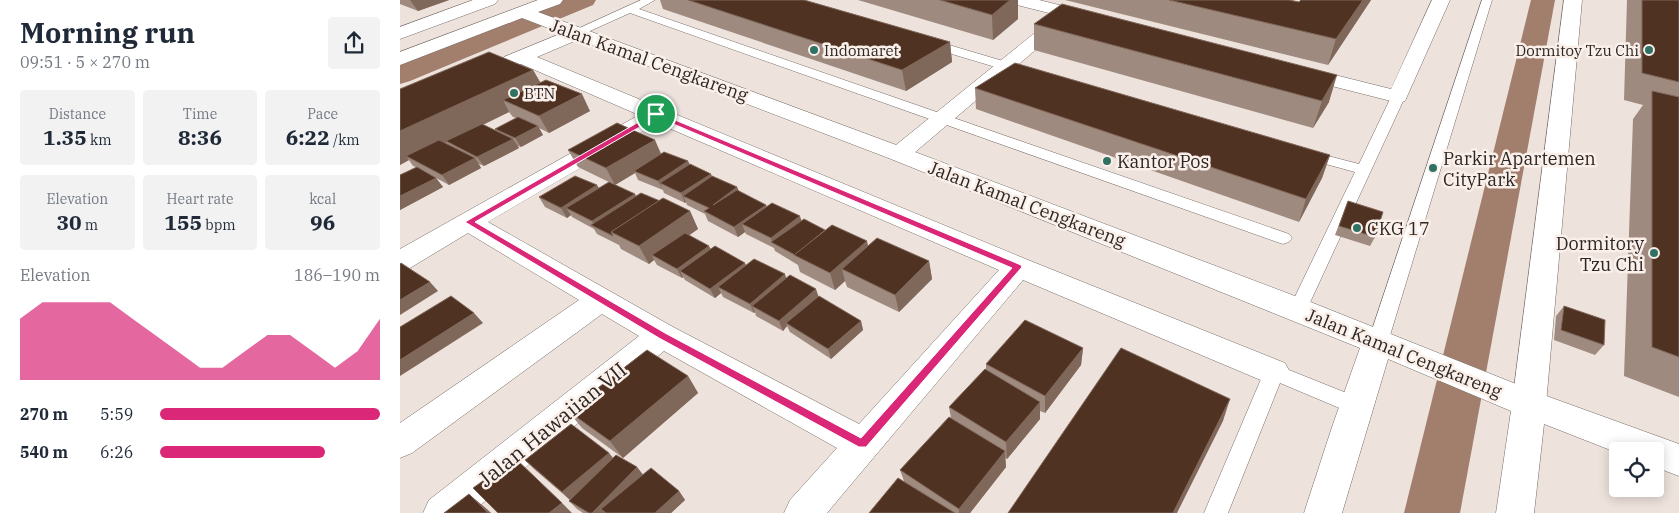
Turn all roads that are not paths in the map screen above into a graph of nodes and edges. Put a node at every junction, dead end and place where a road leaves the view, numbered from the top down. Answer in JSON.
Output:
{"nodes":[{"id":1,"x":489,"y":0,"type":"edge"},
{"id":2,"x":554,"y":0,"type":"edge"},
{"id":3,"x":650,"y":0,"type":"edge"},
{"id":4,"x":1019,"y":0,"type":"edge"},
{"id":5,"x":1441,"y":0,"type":"edge"},
{"id":6,"x":1487,"y":0,"type":"edge"},
{"id":7,"x":1573,"y":0,"type":"edge"},
{"id":8,"x":629,"y":9,"type":"junction"},
{"id":9,"x":1070,"y":13,"type":"junction"},
{"id":10,"x":525,"y":14,"type":"junction"},
{"id":11,"x":1109,"y":23,"type":"edge"},
{"id":12,"x":566,"y":29,"type":"junction"},
{"id":13,"x":400,"y":33,"type":"edge"},
{"id":14,"x":400,"y":38,"type":"edge"},
{"id":15,"x":920,"y":41,"type":"edge"},
{"id":16,"x":424,"y":50,"type":"junction"},
{"id":17,"x":520,"y":57,"type":"junction"},
{"id":18,"x":400,"y":59,"type":"edge"},
{"id":19,"x":1004,"y":66,"type":"junction"},
{"id":20,"x":1282,"y":67,"type":"edge"},
{"id":21,"x":495,"y":68,"type":"edge"},
{"id":22,"x":1032,"y":74,"type":"edge"},
{"id":23,"x":1398,"y":97,"type":"junction"},
{"id":24,"x":656,"y":114,"type":"junction"},
{"id":25,"x":942,"y":118,"type":"junction"},
{"id":26,"x":1296,"y":151,"type":"edge"},
{"id":27,"x":899,"y":154,"type":"junction"},
{"id":28,"x":1363,"y":170,"type":"junction"},
{"id":29,"x":469,"y":222,"type":"junction"},
{"id":30,"x":1283,"y":238,"type":"dead end"},
{"id":31,"x":400,"y":261,"type":"edge"},
{"id":32,"x":1018,"y":267,"type":"junction"},
{"id":33,"x":600,"y":300,"type":"junction"},
{"id":34,"x":1298,"y":310,"type":"junction"},
{"id":35,"x":662,"y":335,"type":"junction"},
{"id":36,"x":1378,"y":342,"type":"junction"},
{"id":37,"x":1274,"y":372,"type":"junction"},
{"id":38,"x":1529,"y":404,"type":"junction"},
{"id":39,"x":1356,"y":406,"type":"junction"},
{"id":40,"x":400,"y":442,"type":"edge"},
{"id":41,"x":863,"y":444,"type":"junction"},
{"id":42,"x":1679,"y":460,"type":"edge"},
{"id":43,"x":442,"y":513,"type":"edge"},
{"id":44,"x":803,"y":513,"type":"edge"},
{"id":45,"x":1216,"y":513,"type":"edge"},
{"id":46,"x":1324,"y":513,"type":"edge"},
{"id":47,"x":1514,"y":513,"type":"edge"}],
"edges":[{"from":1,"to":13,"type":"street"},
{"from":2,"to":10,"type":"street"},
{"from":3,"to":8,"type":"lane"},
{"from":4,"to":9,"type":"street"},
{"from":5,"to":23,"type":"street"},
{"from":6,"to":36,"type":"lane"},
{"from":7,"to":38,"type":"street"},
{"from":8,"to":12,"type":"lane"},
{"from":8,"to":25,"type":"lane"},
{"from":9,"to":11,"type":"street"},
{"from":9,"to":19,"type":"street"},
{"from":10,"to":12,"type":"street","name":"Jalan Kamal Cengkareng"},
{"from":10,"to":16,"type":"street"},
{"from":12,"to":17,"type":"street"},
{"from":12,"to":27,"type":"street","name":"Jalan Kamal Cengkareng"},
{"from":14,"to":16,"type":"street"},
{"from":15,"to":19,"type":"lane"},
{"from":16,"to":18,"type":"street"},
{"from":17,"to":21,"type":"street"},
{"from":17,"to":24,"type":"street"},
{"from":19,"to":22,"type":"lane"},
{"from":19,"to":25,"type":"street"},
{"from":20,"to":23,"type":"street"},
{"from":23,"to":28,"type":"lane"},
{"from":24,"to":29,"type":"street"},
{"from":24,"to":32,"type":"street"},
{"from":25,"to":27,"type":"street"},
{"from":25,"to":30,"type":"lane"},
{"from":26,"to":28,"type":"lane"},
{"from":27,"to":34,"type":"street","name":"Jalan Kamal Cengkareng"},
{"from":28,"to":34,"type":"lane"},
{"from":29,"to":31,"type":"street"},
{"from":29,"to":33,"type":"street"},
{"from":32,"to":37,"type":"street"},
{"from":32,"to":41,"type":"street"},
{"from":33,"to":35,"type":"street"},
{"from":33,"to":40,"type":"street"},
{"from":34,"to":36,"type":"street","name":"Jalan Kamal Cengkareng"},
{"from":35,"to":41,"type":"street"},
{"from":35,"to":43,"type":"street","name":"Jalan Hawaiian VII"},
{"from":36,"to":38,"type":"street","name":"Jalan Kamal Cengkareng"},
{"from":36,"to":39,"type":"street"},
{"from":37,"to":39,"type":"lane"},
{"from":37,"to":45,"type":"lane"},
{"from":38,"to":42,"type":"street","name":"Jalan Kamal Cengkareng"},
{"from":38,"to":47,"type":"street"},
{"from":39,"to":46,"type":"street"},
{"from":41,"to":44,"type":"street"}]}
